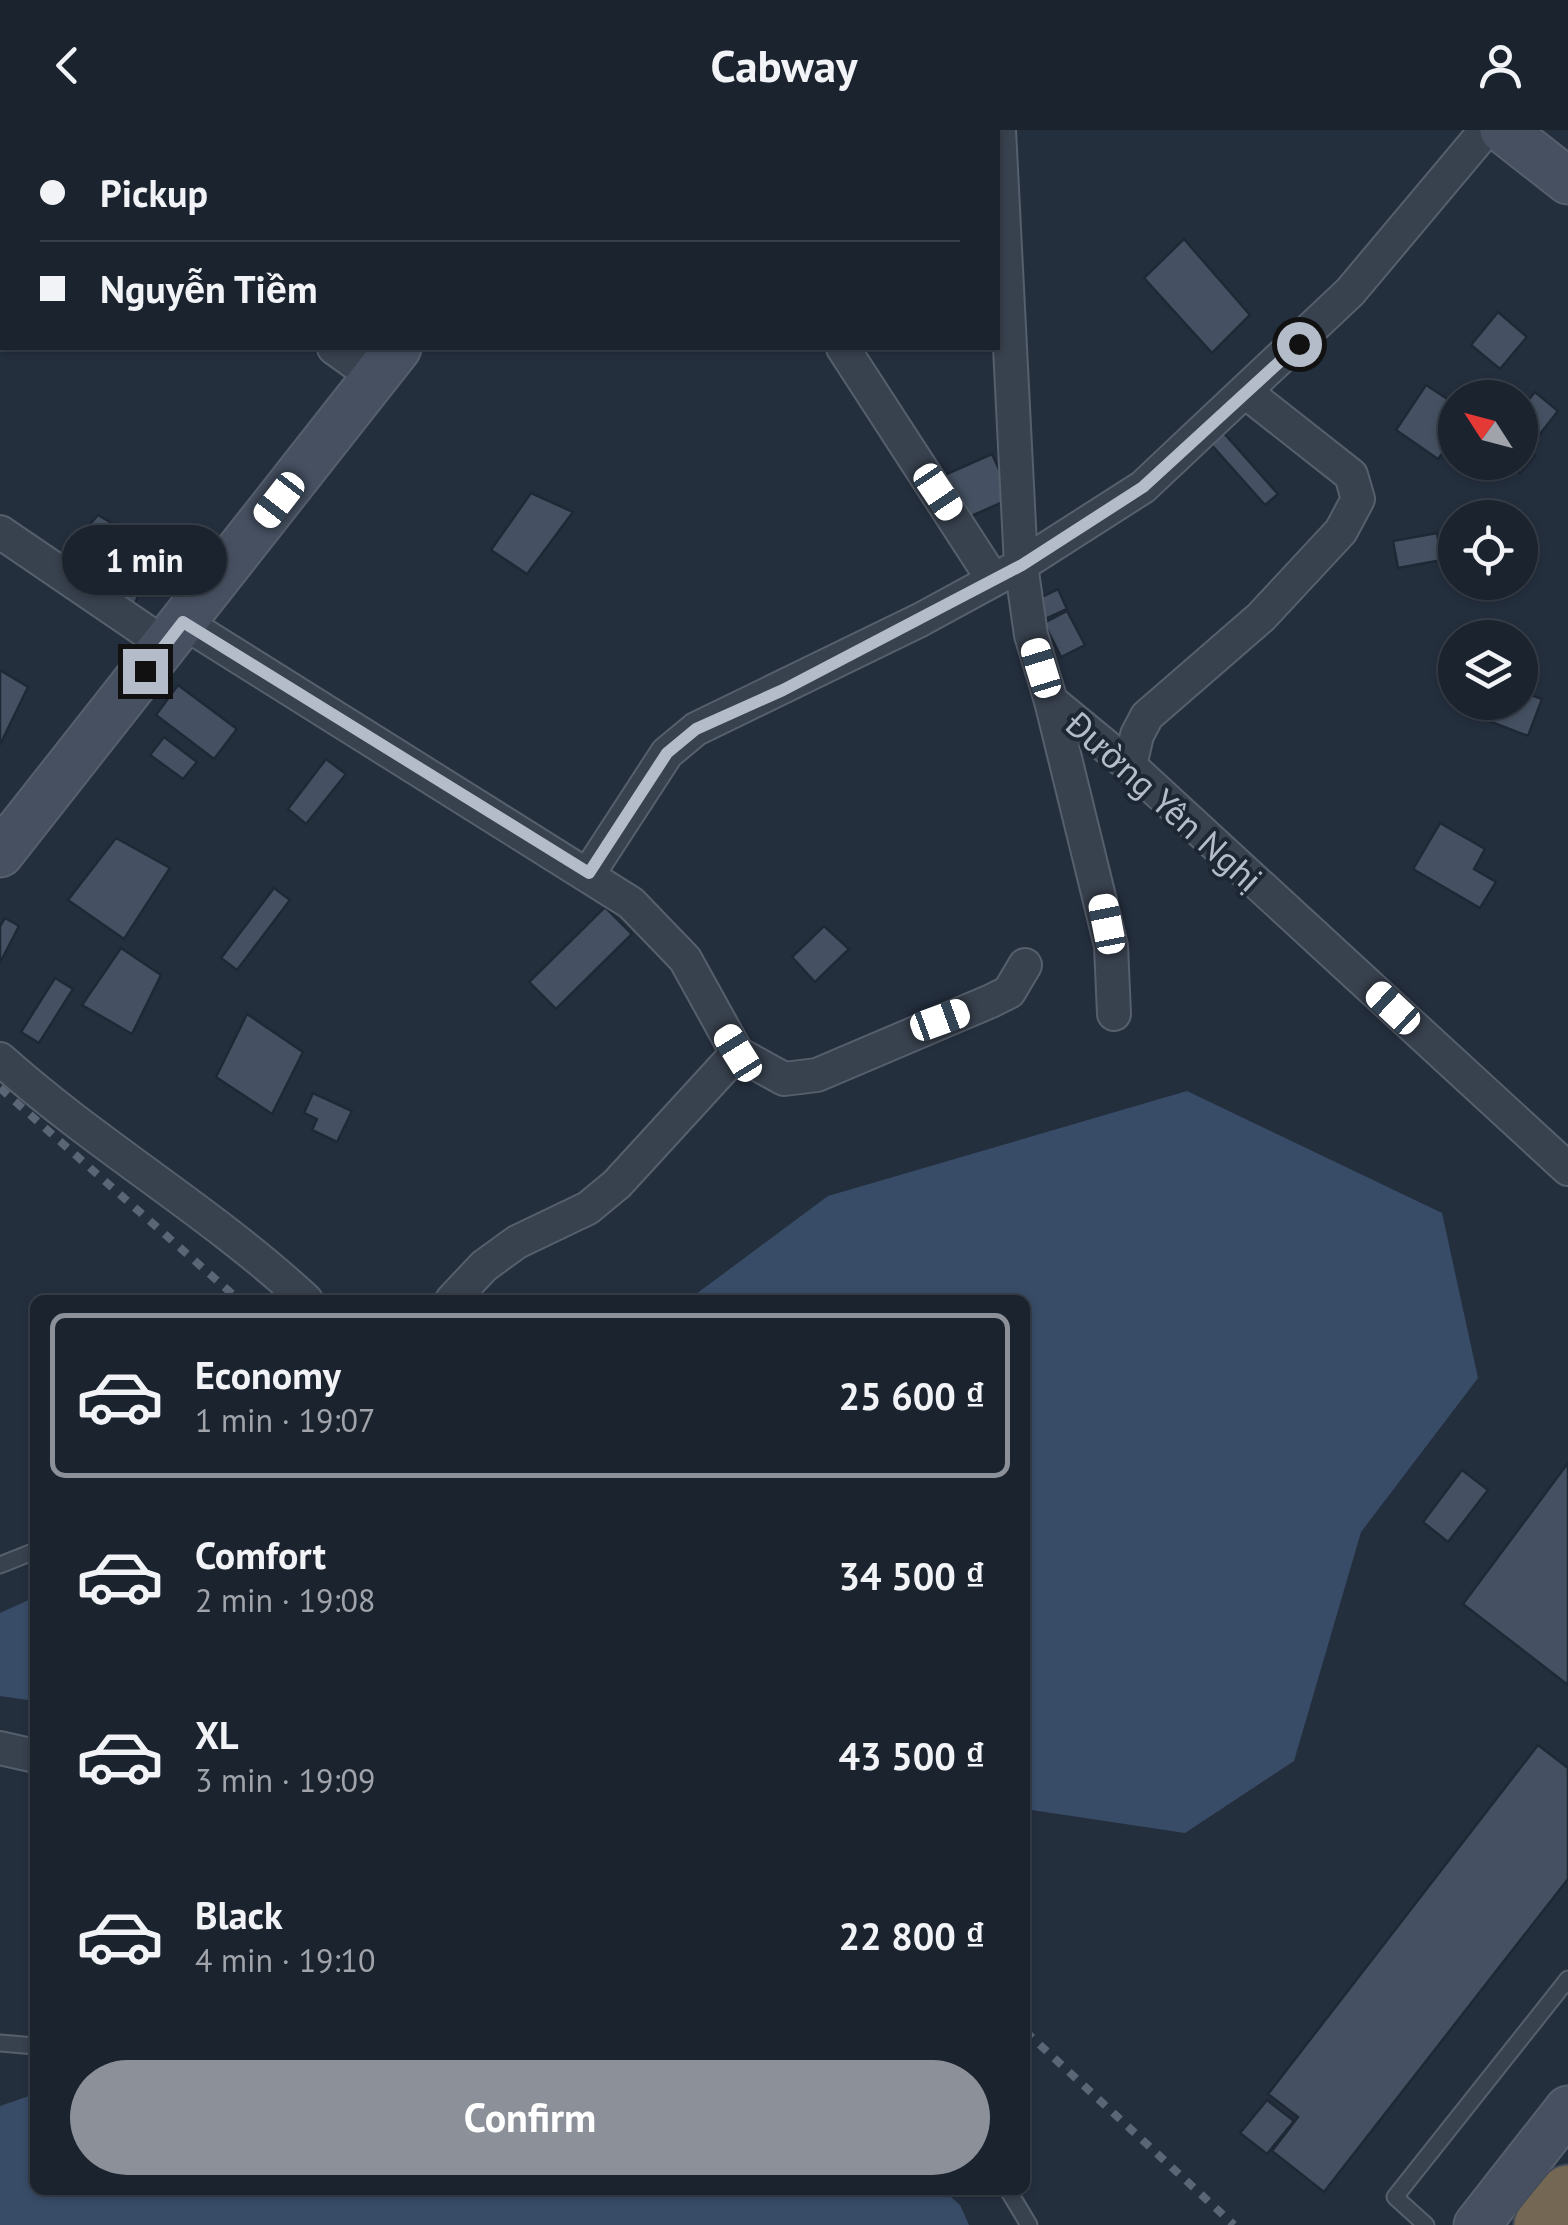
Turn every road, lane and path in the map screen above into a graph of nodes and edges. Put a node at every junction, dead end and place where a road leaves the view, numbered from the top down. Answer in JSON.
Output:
{"nodes":[{"id":1,"x":1486,"y":130,"type":"edge"},
{"id":2,"x":1502,"y":130,"type":"edge"},
{"id":3,"x":1568,"y":181,"type":"edge"},
{"id":4,"x":1000,"y":228,"type":"edge"},
{"id":5,"x":341,"y":350,"type":"edge"},
{"id":6,"x":844,"y":350,"type":"edge"},
{"id":7,"x":387,"y":363,"type":"edge"},
{"id":8,"x":1246,"y":393,"type":"junction"},
{"id":9,"x":0,"y":532,"type":"edge"},
{"id":10,"x":1007,"y":571,"type":"junction"},
{"id":11,"x":174,"y":634,"type":"junction"},
{"id":12,"x":1051,"y":700,"type":"junction"},
{"id":13,"x":1130,"y":766,"type":"junction"},
{"id":14,"x":0,"y":854,"type":"edge"},
{"id":15,"x":589,"y":873,"type":"junction"},
{"id":16,"x":1025,"y":965,"type":"dead end"},
{"id":17,"x":1114,"y":1014,"type":"dead end"},
{"id":18,"x":738,"y":1053,"type":"junction"},
{"id":19,"x":0,"y":1058,"type":"edge"},
{"id":20,"x":1568,"y":1169,"type":"edge"},
{"id":21,"x":300,"y":1295,"type":"edge"},
{"id":22,"x":457,"y":1295,"type":"edge"},
{"id":23,"x":30,"y":1553,"type":"edge"},
{"id":24,"x":0,"y":1565,"type":"edge"},
{"id":25,"x":0,"y":1748,"type":"edge"},
{"id":26,"x":30,"y":1755,"type":"edge"},
{"id":27,"x":1568,"y":1979,"type":"edge"},
{"id":28,"x":0,"y":2042,"type":"edge"},
{"id":29,"x":30,"y":2045,"type":"edge"},
{"id":30,"x":1568,"y":2109,"type":"edge"},
{"id":31,"x":1568,"y":2193,"type":"edge"},
{"id":32,"x":1011,"y":2195,"type":"edge"},
{"id":33,"x":1029,"y":2225,"type":"edge"},
{"id":34,"x":1426,"y":2225,"type":"edge"},
{"id":35,"x":1477,"y":2225,"type":"edge"},
{"id":36,"x":1542,"y":2225,"type":"edge"}],
"edges":[{"from":1,"to":8,"type":"street"},
{"from":2,"to":3,"type":"street"},
{"from":4,"to":10,"type":"street","name":"Đường Yên Nghị"},
{"from":5,"to":7,"type":"street"},
{"from":6,"to":10,"type":"street"},
{"from":7,"to":11,"type":"street"},
{"from":8,"to":10,"type":"street"},
{"from":8,"to":13,"type":"street"},
{"from":9,"to":11,"type":"street"},
{"from":10,"to":12,"type":"street","name":"Đường Yên Nghị"},
{"from":10,"to":15,"type":"street"},
{"from":11,"to":14,"type":"street"},
{"from":11,"to":15,"type":"street"},
{"from":12,"to":13,"type":"street","name":"Đường Yên Nghị"},
{"from":12,"to":17,"type":"street"},
{"from":13,"to":20,"type":"street","name":"Đường Yên Nghị"},
{"from":15,"to":18,"type":"street"},
{"from":16,"to":18,"type":"street"},
{"from":18,"to":22,"type":"street"},
{"from":19,"to":21,"type":"street"},
{"from":23,"to":24,"type":"lane"},
{"from":25,"to":26,"type":"street"},
{"from":27,"to":34,"type":"lane"},
{"from":28,"to":29,"type":"lane"},
{"from":30,"to":35,"type":"street"},
{"from":31,"to":36,"type":"highway"},
{"from":32,"to":33,"type":"lane"}]}
